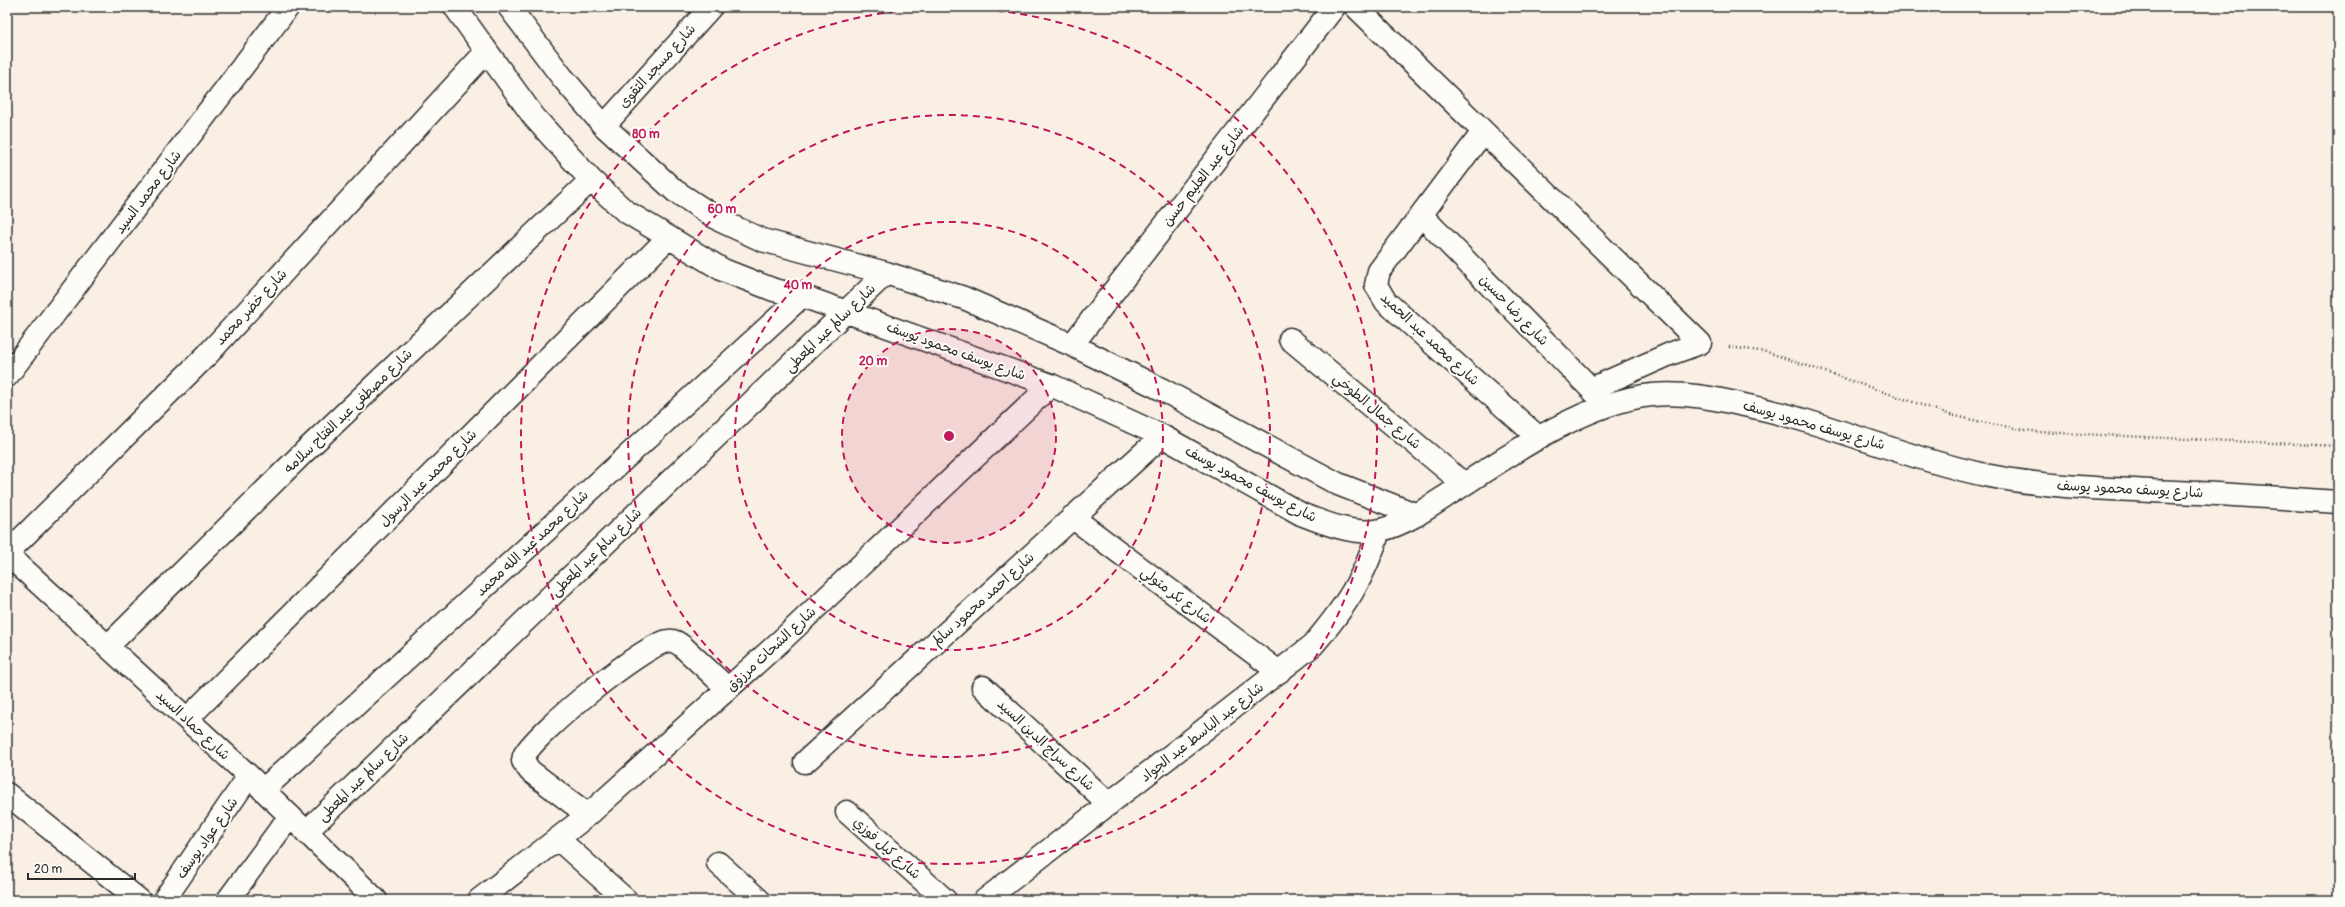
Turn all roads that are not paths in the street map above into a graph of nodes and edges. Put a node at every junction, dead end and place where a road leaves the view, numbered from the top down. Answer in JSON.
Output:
{"nodes":[{"id":1,"x":288,"y":7,"type":"edge"},
{"id":2,"x":455,"y":7,"type":"edge"},
{"id":3,"x":509,"y":7,"type":"edge"},
{"id":4,"x":711,"y":7,"type":"edge"},
{"id":5,"x":1334,"y":7,"type":"edge"},
{"id":6,"x":1356,"y":7,"type":"edge"},
{"id":7,"x":486,"y":52,"type":"junction"},
{"id":8,"x":604,"y":126,"type":"junction"},
{"id":9,"x":1483,"y":132,"type":"junction"},
{"id":10,"x":591,"y":180,"type":"junction"},
{"id":11,"x":1421,"y":215,"type":"junction"},
{"id":12,"x":668,"y":238,"type":"junction"},
{"id":13,"x":886,"y":273,"type":"junction"},
{"id":14,"x":802,"y":296,"type":"junction"},
{"id":15,"x":846,"y":312,"type":"junction"},
{"id":16,"x":1290,"y":339,"type":"dead end"},
{"id":17,"x":1072,"y":345,"type":"junction"},
{"id":18,"x":7,"y":376,"type":"edge"},
{"id":19,"x":1051,"y":385,"type":"junction"},
{"id":20,"x":1591,"y":389,"type":"junction"},
{"id":21,"x":1607,"y":405,"type":"junction"},
{"id":22,"x":1162,"y":436,"type":"junction"},
{"id":23,"x":1538,"y":437,"type":"junction"},
{"id":24,"x":1464,"y":484,"type":"junction"},
{"id":25,"x":2338,"y":502,"type":"edge"},
{"id":26,"x":1417,"y":515,"type":"junction"},
{"id":27,"x":1072,"y":518,"type":"junction"},
{"id":28,"x":1379,"y":531,"type":"junction"},
{"id":29,"x":7,"y":553,"type":"edge"},
{"id":30,"x":109,"y":646,"type":"junction"},
{"id":31,"x":1279,"y":672,"type":"junction"},
{"id":32,"x":983,"y":686,"type":"dead end"},
{"id":33,"x":728,"y":689,"type":"junction"},
{"id":34,"x":187,"y":719,"type":"junction"},
{"id":35,"x":805,"y":762,"type":"dead end"},
{"id":36,"x":256,"y":783,"type":"junction"},
{"id":37,"x":7,"y":794,"type":"edge"},
{"id":38,"x":1109,"y":804,"type":"junction"},
{"id":39,"x":846,"y":812,"type":"dead end"},
{"id":40,"x":588,"y":815,"type":"junction"},
{"id":41,"x":290,"y":816,"type":"junction"},
{"id":42,"x":306,"y":832,"type":"junction"},
{"id":43,"x":558,"y":839,"type":"junction"},
{"id":44,"x":718,"y":863,"type":"dead end"},
{"id":45,"x":139,"y":900,"type":"edge"},
{"id":46,"x":164,"y":900,"type":"edge"},
{"id":47,"x":228,"y":900,"type":"edge"},
{"id":48,"x":376,"y":900,"type":"edge"},
{"id":49,"x":478,"y":900,"type":"edge"},
{"id":50,"x":626,"y":900,"type":"edge"},
{"id":51,"x":759,"y":900,"type":"edge"},
{"id":52,"x":945,"y":900,"type":"edge"},
{"id":53,"x":985,"y":900,"type":"edge"}],
"edges":[{"from":1,"to":18,"type":"street","name":"شارع محمد السيد"},
{"from":2,"to":7,"type":"street","name":"شارع يوسف محمود يوسف"},
{"from":3,"to":8,"type":"street"},
{"from":4,"to":8,"type":"street","name":"شارع مسجد التقوى"},
{"from":5,"to":17,"type":"street","name":"شارع عبد العليم حسن"},
{"from":6,"to":9,"type":"street"},
{"from":7,"to":10,"type":"street","name":"شارع يوسف محمود يوسف"},
{"from":7,"to":29,"type":"street","name":"شارع خضر محمد"},
{"from":8,"to":13,"type":"street"},
{"from":9,"to":11,"type":"street","name":"شارع محمد عبد الحميد"},
{"from":9,"to":20,"type":"street"},
{"from":10,"to":12,"type":"street","name":"شارع يوسف محمود يوسف"},
{"from":10,"to":30,"type":"street","name":"شارع مصطفى عبد الفتاح سلامه"},
{"from":11,"to":20,"type":"street","name":"شارع رضا حسين"},
{"from":11,"to":23,"type":"street","name":"شارع محمد عبد الحميد"},
{"from":12,"to":14,"type":"street","name":"شارع يوسف محمود يوسف"},
{"from":12,"to":34,"type":"street","name":"شارع محمد عبد الرسول"},
{"from":13,"to":15,"type":"street","name":"شارع سالم عبد المعطى"},
{"from":13,"to":17,"type":"street"},
{"from":14,"to":15,"type":"street","name":"شارع يوسف محمود يوسف"},
{"from":14,"to":36,"type":"street","name":"شارع محمد عبد الله محمد"},
{"from":15,"to":19,"type":"street","name":"شارع يوسف محمود يوسف"},
{"from":15,"to":42,"type":"street","name":"شارع سالم عبد المعطى"},
{"from":16,"to":24,"type":"street","name":"شارع جمال الطوخي"},
{"from":17,"to":26,"type":"street"},
{"from":19,"to":22,"type":"street","name":"شارع يوسف محمود يوسف"},
{"from":19,"to":33,"type":"street","name":"شارع الشحات مرزوق"},
{"from":20,"to":21,"type":"street","name":"شارع رضا حسين"},
{"from":21,"to":23,"type":"street","name":"شارع يوسف محمود يوسف"},
{"from":21,"to":25,"type":"street","name":"شارع يوسف محمود يوسف"},
{"from":22,"to":27,"type":"street","name":"شارع احمد محمود سالم"},
{"from":22,"to":28,"type":"street","name":"شارع يوسف محمود يوسف"},
{"from":23,"to":24,"type":"street","name":"شارع يوسف محمود يوسف"},
{"from":24,"to":26,"type":"street","name":"شارع يوسف محمود يوسف"},
{"from":26,"to":28,"type":"street","name":"شارع يوسف محمود يوسف"},
{"from":27,"to":31,"type":"street","name":"شارع بكر متولي"},
{"from":27,"to":35,"type":"street","name":"شارع احمد محمود سالم"},
{"from":28,"to":31,"type":"street","name":"شارع عبد الباسط عبد الجواد"},
{"from":29,"to":30,"type":"street","name":"شارع حماد السيد"},
{"from":30,"to":34,"type":"street","name":"شارع حماد السيد"},
{"from":31,"to":38,"type":"street","name":"شارع عبد الباسط عبد الجواد"},
{"from":32,"to":38,"type":"street","name":"شارع سراج الدين السيد"},
{"from":33,"to":40,"type":"street","name":"شارع الشحات مرزوق"},
{"from":33,"to":40,"type":"street"},
{"from":34,"to":36,"type":"street","name":"شارع حماد السيد"},
{"from":36,"to":41,"type":"street","name":"شارع حماد السيد"},
{"from":36,"to":46,"type":"street","name":"شارع عواد يوسف"},
{"from":37,"to":45,"type":"street"},
{"from":38,"to":53,"type":"street","name":"شارع عبد الباسط عبد الجواد"},
{"from":39,"to":52,"type":"street","name":"شارع كيل فوزي"},
{"from":40,"to":43,"type":"street","name":"شارع الشحات مرزوق"},
{"from":41,"to":42,"type":"street","name":"شارع حماد السيد"},
{"from":41,"to":47,"type":"street"},
{"from":42,"to":48,"type":"street","name":"شارع حماد السيد"},
{"from":43,"to":49,"type":"street","name":"شارع الشحات مرزوق"},
{"from":43,"to":50,"type":"street"},
{"from":44,"to":51,"type":"street"}]}
